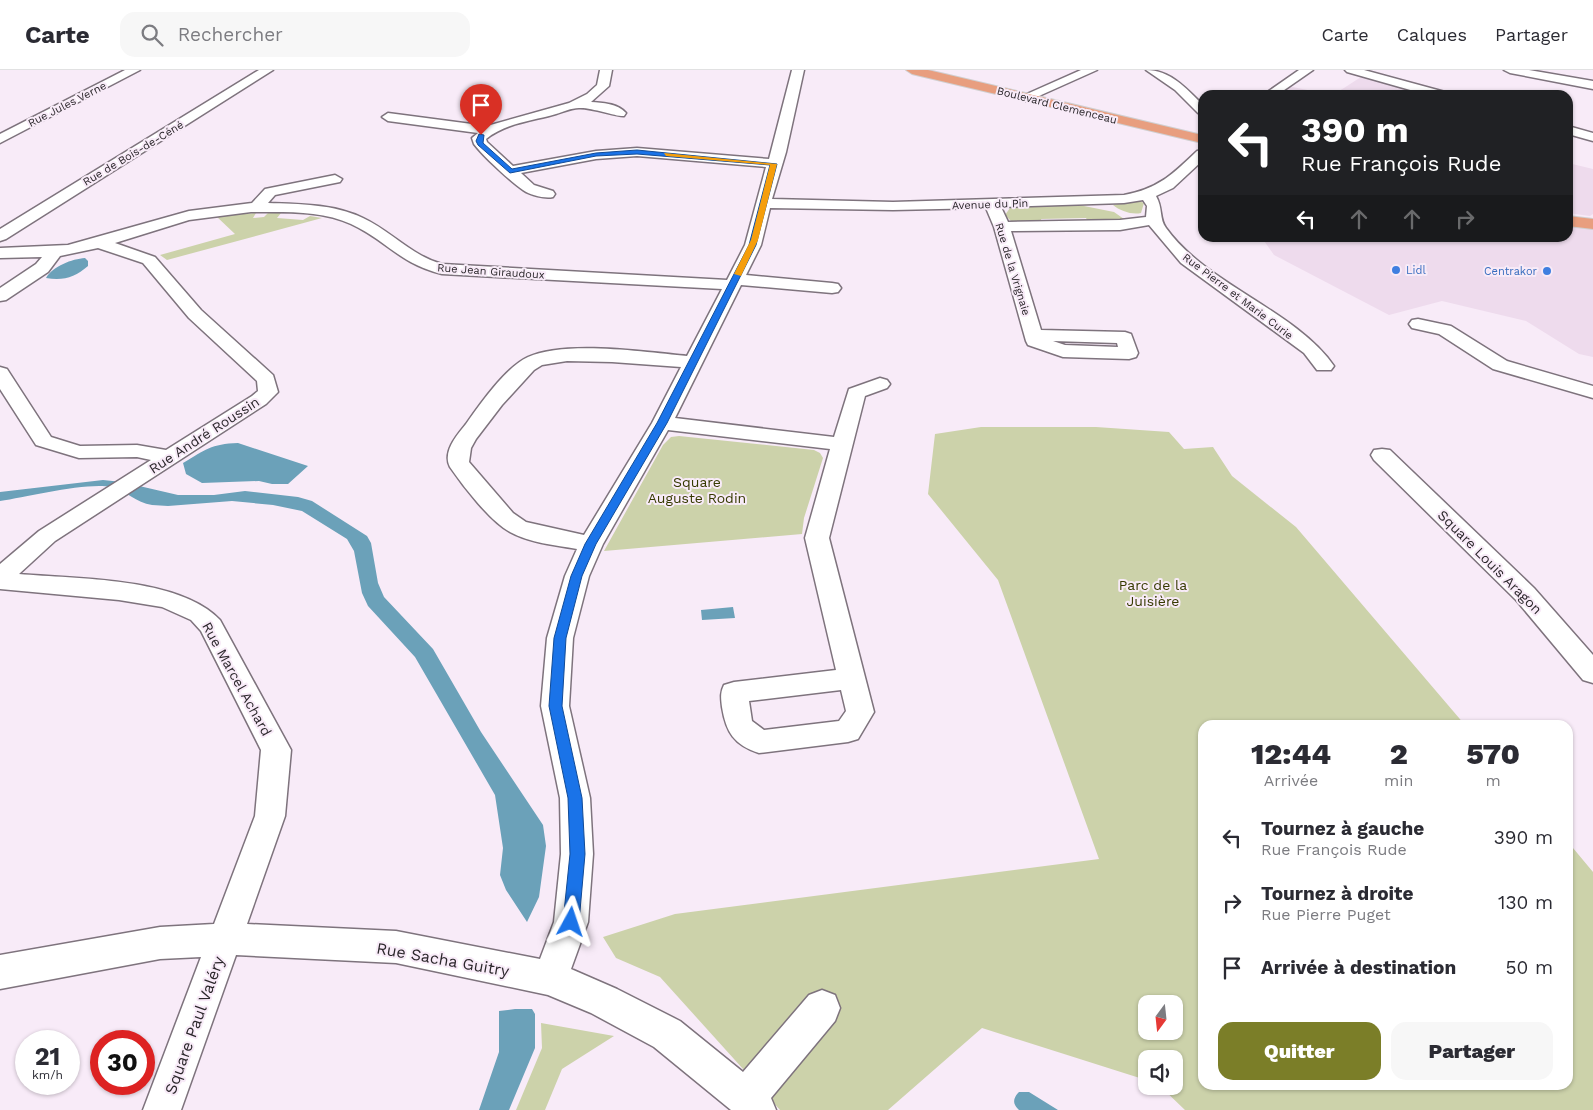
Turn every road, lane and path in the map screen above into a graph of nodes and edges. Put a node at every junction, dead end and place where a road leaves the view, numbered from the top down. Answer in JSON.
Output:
{"nodes":[{"id":1,"x":134,"y":70,"type":"edge"},
{"id":2,"x":267,"y":70,"type":"edge"},
{"id":3,"x":606,"y":70,"type":"edge"},
{"id":4,"x":798,"y":70,"type":"edge"},
{"id":5,"x":912,"y":70,"type":"edge"},
{"id":6,"x":1091,"y":70,"type":"edge"},
{"id":7,"x":1152,"y":70,"type":"edge"},
{"id":8,"x":1307,"y":70,"type":"edge"},
{"id":9,"x":1351,"y":70,"type":"edge"},
{"id":10,"x":1510,"y":70,"type":"edge"},
{"id":11,"x":1547,"y":73,"type":"edge"},
{"id":12,"x":1593,"y":85,"type":"edge"},
{"id":13,"x":1277,"y":90,"type":"edge"},
{"id":14,"x":1423,"y":90,"type":"edge"},
{"id":15,"x":1026,"y":97,"type":"junction"},
{"id":16,"x":577,"y":104,"type":"junction"},
{"id":17,"x":1198,"y":106,"type":"edge"},
{"id":18,"x":620,"y":113,"type":"dead end"},
{"id":19,"x":466,"y":114,"type":"dead end"},
{"id":20,"x":388,"y":117,"type":"dead end"},
{"id":21,"x":449,"y":124,"type":"junction"},
{"id":22,"x":488,"y":130,"type":"junction"},
{"id":23,"x":1573,"y":131,"type":"edge"},
{"id":24,"x":1593,"y":137,"type":"edge"},
{"id":25,"x":0,"y":138,"type":"edge"},
{"id":26,"x":1198,"y":138,"type":"edge"},
{"id":27,"x":1198,"y":158,"type":"edge"},
{"id":28,"x":774,"y":164,"type":"junction"},
{"id":29,"x":1185,"y":170,"type":"junction"},
{"id":30,"x":510,"y":171,"type":"junction"},
{"id":31,"x":1198,"y":173,"type":"edge"},
{"id":32,"x":335,"y":179,"type":"dead end"},
{"id":33,"x":548,"y":194,"type":"dead end"},
{"id":34,"x":1148,"y":195,"type":"junction"},
{"id":35,"x":1090,"y":201,"type":"junction"},
{"id":36,"x":763,"y":203,"type":"junction"},
{"id":37,"x":992,"y":204,"type":"junction"},
{"id":38,"x":256,"y":208,"type":"junction"},
{"id":39,"x":1146,"y":221,"type":"junction"},
{"id":40,"x":1573,"y":222,"type":"edge"},
{"id":41,"x":1593,"y":224,"type":"edge"},
{"id":42,"x":1002,"y":227,"type":"junction"},
{"id":43,"x":0,"y":236,"type":"edge"},
{"id":44,"x":100,"y":243,"type":"junction"},
{"id":45,"x":55,"y":251,"type":"junction"},
{"id":46,"x":0,"y":254,"type":"edge"},
{"id":47,"x":734,"y":282,"type":"junction"},
{"id":48,"x":832,"y":288,"type":"dead end"},
{"id":49,"x":0,"y":296,"type":"edge"},
{"id":50,"x":1418,"y":324,"type":"dead end"},
{"id":51,"x":1033,"y":335,"type":"dead end"},
{"id":52,"x":692,"y":362,"type":"junction"},
{"id":53,"x":1324,"y":366,"type":"dead end"},
{"id":54,"x":0,"y":373,"type":"edge"},
{"id":55,"x":880,"y":384,"type":"dead end"},
{"id":56,"x":1593,"y":392,"type":"edge"},
{"id":57,"x":662,"y":423,"type":"junction"},
{"id":58,"x":841,"y":444,"type":"junction"},
{"id":59,"x":1382,"y":455,"type":"dead end"},
{"id":60,"x":170,"y":457,"type":"junction"},
{"id":61,"x":590,"y":544,"type":"junction"},
{"id":62,"x":0,"y":580,"type":"edge"},
{"id":63,"x":1593,"y":673,"type":"edge"},
{"id":64,"x":852,"y":679,"type":"junction"},
{"id":65,"x":226,"y":939,"type":"junction"},
{"id":66,"x":0,"y":972,"type":"edge"},
{"id":67,"x":545,"y":977,"type":"junction"},
{"id":68,"x":822,"y":1008,"type":"dead end"},
{"id":69,"x":752,"y":1104,"type":"edge"},
{"id":70,"x":162,"y":1110,"type":"edge"}],
"edges":[{"from":1,"to":25,"type":"street","name":"Rue Jules Verne"},
{"from":2,"to":43,"type":"street","name":"Rue de Bois-de-Céné"},
{"from":3,"to":16,"type":"street"},
{"from":4,"to":28,"type":"street"},
{"from":5,"to":15,"type":"main road","name":"Boulevard Clemenceau"},
{"from":6,"to":15,"type":"street"},
{"from":7,"to":17,"type":"street"},
{"from":8,"to":13,"type":"street"},
{"from":9,"to":14,"type":"street"},
{"from":10,"to":11,"type":"street"},
{"from":11,"to":12,"type":"street"},
{"from":15,"to":26,"type":"main road","name":"Boulevard Clemenceau"},
{"from":16,"to":18,"type":"street"},
{"from":16,"to":22,"type":"street"},
{"from":19,"to":21,"type":"street"},
{"from":20,"to":21,"type":"street"},
{"from":21,"to":22,"type":"street"},
{"from":22,"to":30,"type":"street"},
{"from":23,"to":24,"type":"street"},
{"from":27,"to":29,"type":"street","name":"Avenue du Pin"},
{"from":28,"to":30,"type":"street"},
{"from":28,"to":36,"type":"street"},
{"from":29,"to":31,"type":"street"},
{"from":29,"to":34,"type":"street","name":"Avenue du Pin"},
{"from":30,"to":33,"type":"street"},
{"from":32,"to":38,"type":"street"},
{"from":34,"to":35,"type":"street","name":"Avenue du Pin"},
{"from":34,"to":39,"type":"street","name":"Rue Pierre et Marie Curie"},
{"from":35,"to":37,"type":"street","name":"Avenue du Pin"},
{"from":35,"to":39,"type":"street"},
{"from":36,"to":37,"type":"street","name":"Avenue du Pin"},
{"from":36,"to":47,"type":"street"},
{"from":37,"to":42,"type":"street","name":"Rue de la Vrignaie"},
{"from":38,"to":44,"type":"street","name":"Rue Jean Giraudoux"},
{"from":38,"to":47,"type":"street","name":"Rue Jean Giraudoux"},
{"from":39,"to":42,"type":"street"},
{"from":39,"to":53,"type":"street","name":"Rue Pierre et Marie Curie"},
{"from":40,"to":41,"type":"main road"},
{"from":42,"to":51,"type":"street","name":"Rue de la Vrignaie"},
{"from":44,"to":45,"type":"street","name":"Rue Jean Giraudoux"},
{"from":44,"to":60,"type":"street","name":"Rue André Roussin"},
{"from":45,"to":46,"type":"street","name":"Rue Jean Giraudoux"},
{"from":45,"to":49,"type":"street"},
{"from":47,"to":48,"type":"street","name":"Rue Jean Giraudoux"},
{"from":47,"to":52,"type":"street"},
{"from":50,"to":56,"type":"street"},
{"from":52,"to":57,"type":"street"},
{"from":52,"to":61,"type":"street"},
{"from":54,"to":60,"type":"street"},
{"from":55,"to":58,"type":"street"},
{"from":57,"to":58,"type":"street"},
{"from":57,"to":61,"type":"street"},
{"from":58,"to":64,"type":"street"},
{"from":59,"to":63,"type":"street","name":"Square Louis Aragon"},
{"from":60,"to":62,"type":"street","name":"Rue André Roussin"},
{"from":61,"to":67,"type":"street"},
{"from":62,"to":65,"type":"street","name":"Rue Marcel Achard"},
{"from":64,"to":64,"type":"street"},
{"from":65,"to":66,"type":"street","name":"Rue Sacha Guitry"},
{"from":65,"to":67,"type":"street","name":"Rue Sacha Guitry"},
{"from":65,"to":70,"type":"street","name":"Square Paul Valéry"},
{"from":67,"to":69,"type":"street","name":"Rue Sacha Guitry"},
{"from":68,"to":69,"type":"street"}]}
